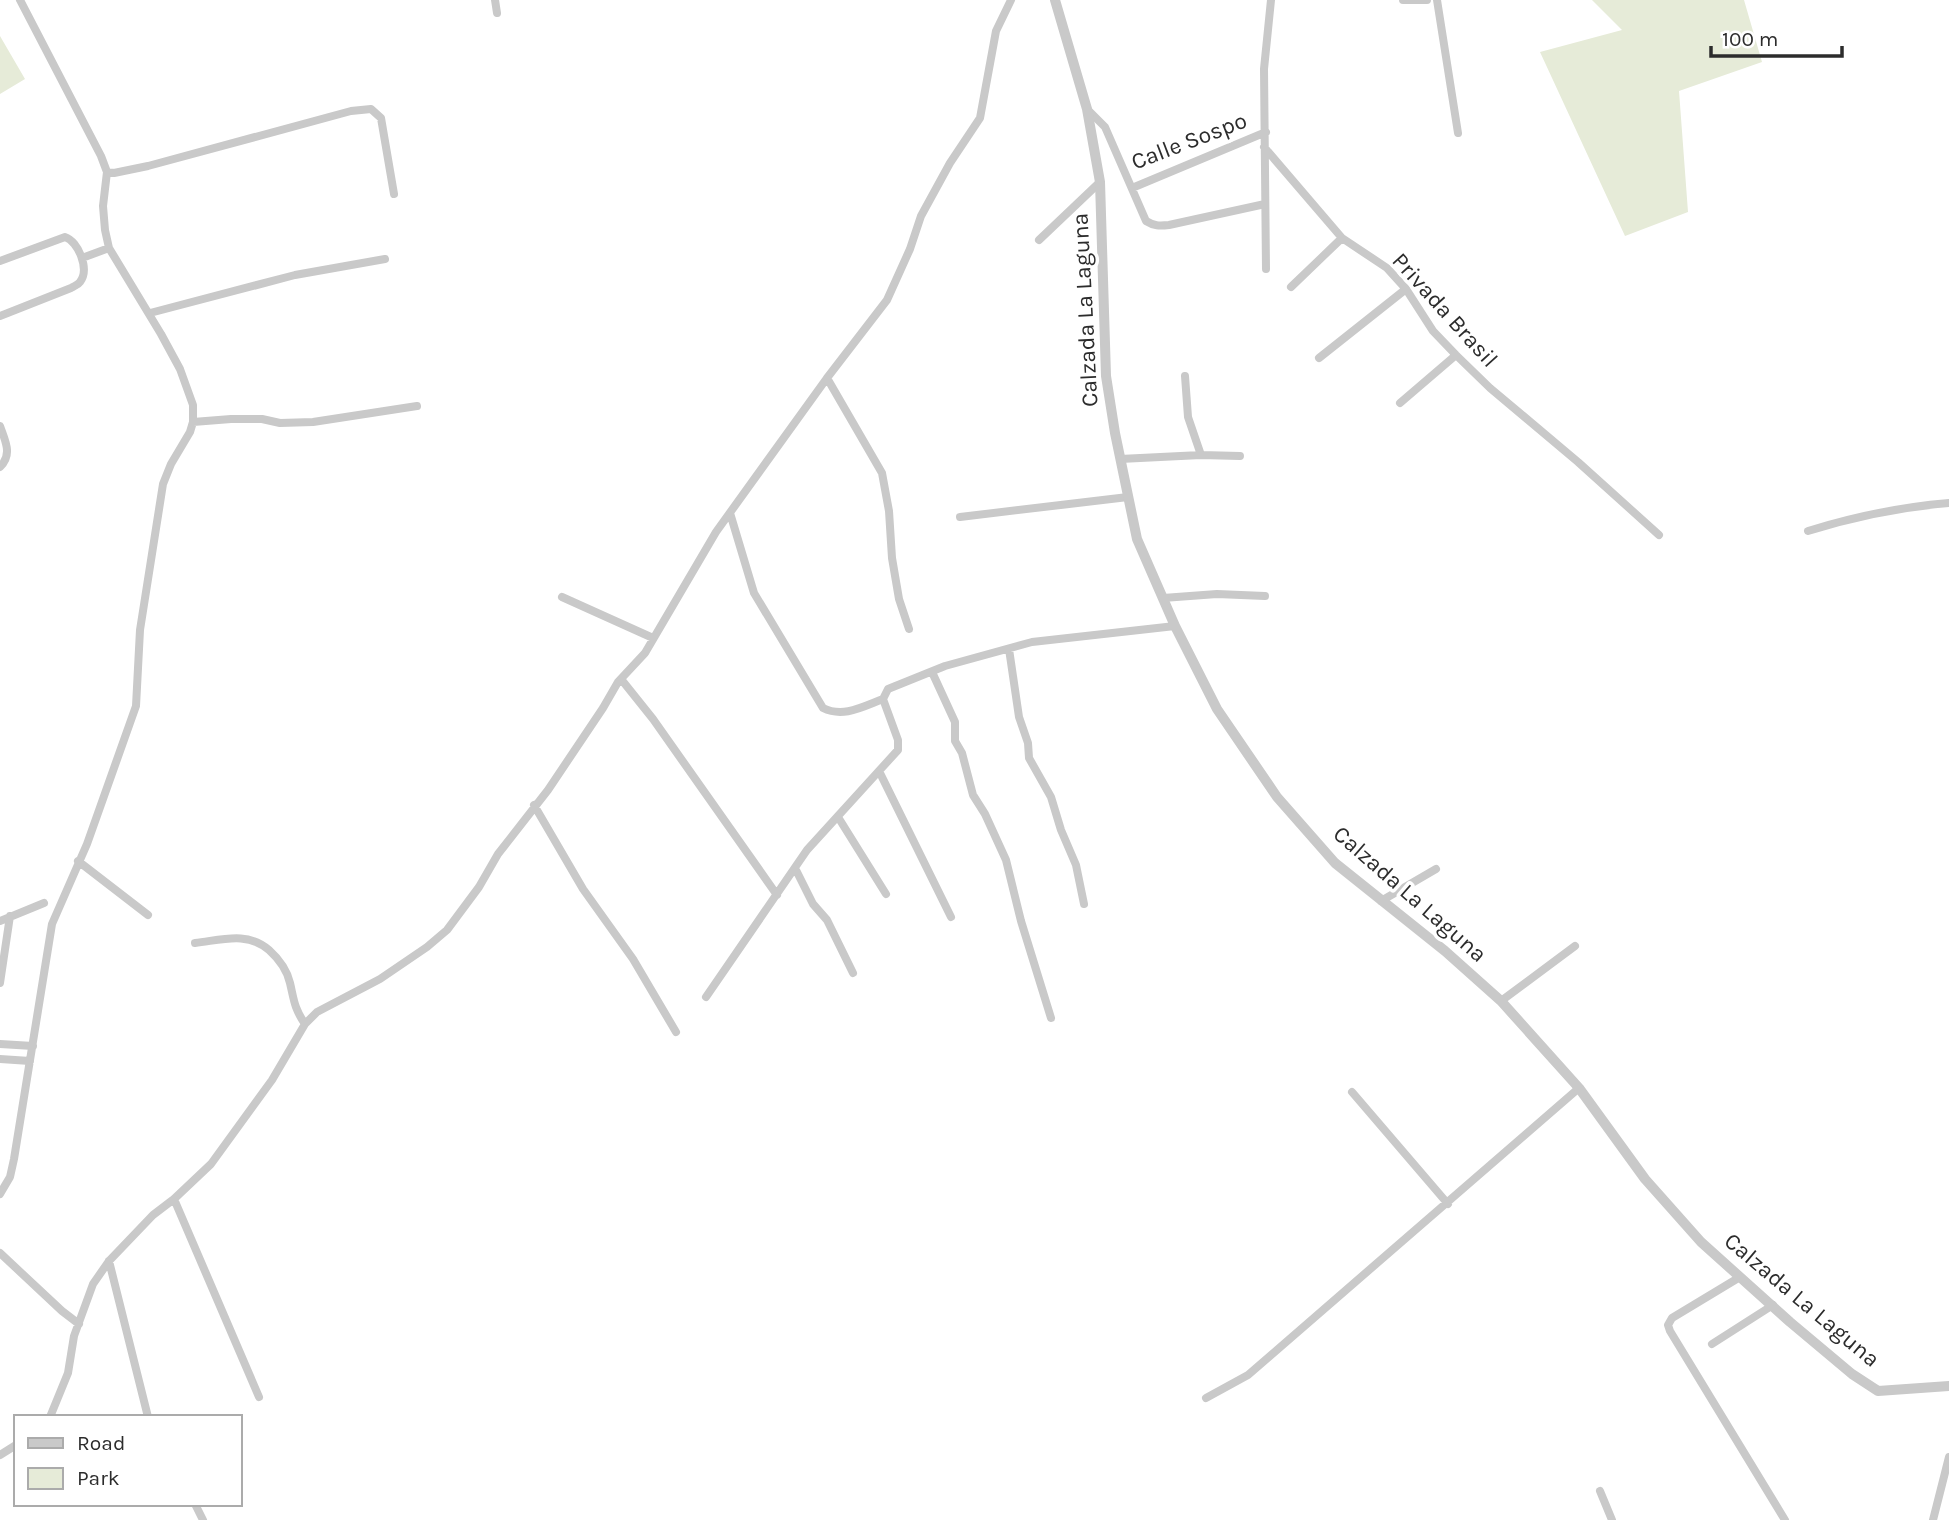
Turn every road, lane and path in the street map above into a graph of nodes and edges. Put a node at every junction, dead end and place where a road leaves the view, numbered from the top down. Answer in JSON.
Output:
{"nodes":[{"id":1,"x":20,"y":0,"type":"edge"},
{"id":2,"x":495,"y":0,"type":"edge"},
{"id":3,"x":1011,"y":0,"type":"edge"},
{"id":4,"x":1055,"y":0,"type":"edge"},
{"id":5,"x":1271,"y":0,"type":"edge"},
{"id":6,"x":1403,"y":0,"type":"edge"},
{"id":7,"x":1427,"y":0,"type":"edge"},
{"id":8,"x":1437,"y":0,"type":"edge"},
{"id":9,"x":496,"y":13,"type":"dead end"},
{"id":10,"x":1087,"y":109,"type":"junction"},
{"id":11,"x":1266,"y":132,"type":"junction"},
{"id":12,"x":1458,"y":133,"type":"dead end"},
{"id":13,"x":1264,"y":148,"type":"junction"},
{"id":14,"x":107,"y":172,"type":"junction"},
{"id":15,"x":1100,"y":183,"type":"junction"},
{"id":16,"x":1132,"y":188,"type":"junction"},
{"id":17,"x":394,"y":194,"type":"dead end"},
{"id":18,"x":1265,"y":204,"type":"junction"},
{"id":19,"x":1342,"y":238,"type":"junction"},
{"id":20,"x":1039,"y":240,"type":"dead end"},
{"id":21,"x":109,"y":248,"type":"junction"},
{"id":22,"x":82,"y":258,"type":"junction"},
{"id":23,"x":385,"y":259,"type":"dead end"},
{"id":24,"x":0,"y":261,"type":"edge"},
{"id":25,"x":1266,"y":269,"type":"dead end"},
{"id":26,"x":1291,"y":287,"type":"dead end"},
{"id":27,"x":1406,"y":289,"type":"junction"},
{"id":28,"x":150,"y":313,"type":"junction"},
{"id":29,"x":0,"y":316,"type":"edge"},
{"id":30,"x":1456,"y":355,"type":"junction"},
{"id":31,"x":1319,"y":358,"type":"dead end"},
{"id":32,"x":1185,"y":376,"type":"dead end"},
{"id":33,"x":827,"y":378,"type":"junction"},
{"id":34,"x":1399,"y":403,"type":"dead end"},
{"id":35,"x":417,"y":406,"type":"dead end"},
{"id":36,"x":193,"y":422,"type":"junction"},
{"id":37,"x":0,"y":426,"type":"edge"},
{"id":38,"x":1201,"y":455,"type":"junction"},
{"id":39,"x":1240,"y":456,"type":"dead end"},
{"id":40,"x":1120,"y":459,"type":"junction"},
{"id":41,"x":0,"y":467,"type":"edge"},
{"id":42,"x":1128,"y":497,"type":"junction"},
{"id":43,"x":1949,"y":503,"type":"edge"},
{"id":44,"x":730,"y":513,"type":"junction"},
{"id":45,"x":960,"y":517,"type":"dead end"},
{"id":46,"x":1808,"y":531,"type":"dead end"},
{"id":47,"x":1659,"y":535,"type":"dead end"},
{"id":48,"x":1265,"y":596,"type":"dead end"},
{"id":49,"x":562,"y":597,"type":"dead end"},
{"id":50,"x":1163,"y":598,"type":"junction"},
{"id":51,"x":1175,"y":626,"type":"junction"},
{"id":52,"x":909,"y":629,"type":"dead end"},
{"id":53,"x":653,"y":638,"type":"junction"},
{"id":54,"x":1009,"y":649,"type":"junction"},
{"id":55,"x":932,"y":672,"type":"junction"},
{"id":56,"x":621,"y":679,"type":"junction"},
{"id":57,"x":883,"y":699,"type":"junction"},
{"id":58,"x":880,"y":773,"type":"junction"},
{"id":59,"x":534,"y":805,"type":"junction"},
{"id":60,"x":838,"y":817,"type":"junction"},
{"id":61,"x":78,"y":861,"type":"junction"},
{"id":62,"x":795,"y":868,"type":"junction"},
{"id":63,"x":1436,"y":869,"type":"dead end"},
{"id":64,"x":886,"y":894,"type":"dead end"},
{"id":65,"x":777,"y":895,"type":"junction"},
{"id":66,"x":1381,"y":901,"type":"junction"},
{"id":67,"x":44,"y":903,"type":"dead end"},
{"id":68,"x":1084,"y":904,"type":"dead end"},
{"id":69,"x":148,"y":915,"type":"dead end"},
{"id":70,"x":10,"y":916,"type":"junction"},
{"id":71,"x":951,"y":918,"type":"dead end"},
{"id":72,"x":0,"y":921,"type":"edge"},
{"id":73,"x":195,"y":943,"type":"dead end"},
{"id":74,"x":1575,"y":946,"type":"dead end"},
{"id":75,"x":853,"y":973,"type":"dead end"},
{"id":76,"x":0,"y":983,"type":"edge"},
{"id":77,"x":706,"y":997,"type":"dead end"},
{"id":78,"x":1502,"y":1001,"type":"junction"},
{"id":79,"x":1051,"y":1018,"type":"dead end"},
{"id":80,"x":305,"y":1024,"type":"junction"},
{"id":81,"x":676,"y":1032,"type":"dead end"},
{"id":82,"x":0,"y":1044,"type":"edge"},
{"id":83,"x":33,"y":1046,"type":"junction"},
{"id":84,"x":0,"y":1059,"type":"edge"},
{"id":85,"x":30,"y":1061,"type":"junction"},
{"id":86,"x":1579,"y":1088,"type":"junction"},
{"id":87,"x":1352,"y":1092,"type":"dead end"},
{"id":88,"x":0,"y":1194,"type":"edge"},
{"id":89,"x":174,"y":1199,"type":"junction"},
{"id":90,"x":1448,"y":1205,"type":"junction"},
{"id":91,"x":0,"y":1253,"type":"edge"},
{"id":92,"x":109,"y":1261,"type":"junction"},
{"id":93,"x":1740,"y":1277,"type":"junction"},
{"id":94,"x":1773,"y":1305,"type":"junction"},
{"id":95,"x":79,"y":1324,"type":"junction"},
{"id":96,"x":1712,"y":1344,"type":"dead end"},
{"id":97,"x":1949,"y":1387,"type":"edge"},
{"id":98,"x":259,"y":1397,"type":"dead end"},
{"id":99,"x":1206,"y":1398,"type":"dead end"},
{"id":100,"x":52,"y":1415,"type":"edge"},
{"id":101,"x":148,"y":1415,"type":"edge"},
{"id":102,"x":1949,"y":1458,"type":"edge"},
{"id":103,"x":1600,"y":1491,"type":"dead end"},
{"id":104,"x":1612,"y":1520,"type":"edge"},
{"id":105,"x":1785,"y":1520,"type":"edge"},
{"id":106,"x":1933,"y":1520,"type":"edge"}],
"edges":[{"from":1,"to":14,"type":"street"},
{"from":2,"to":9,"type":"street"},
{"from":3,"to":33,"type":"street"},
{"from":4,"to":10,"type":"street","name":"Calzada La Laguna"},
{"from":5,"to":11,"type":"street"},
{"from":6,"to":7,"type":"street"},
{"from":8,"to":12,"type":"street"},
{"from":10,"to":15,"type":"street","name":"Calzada La Laguna"},
{"from":10,"to":16,"type":"street","name":"Calle Sospo"},
{"from":11,"to":13,"type":"street"},
{"from":11,"to":16,"type":"street","name":"Calle Sospo"},
{"from":13,"to":18,"type":"street"},
{"from":13,"to":19,"type":"street","name":"Privada Brasil"},
{"from":14,"to":17,"type":"street"},
{"from":14,"to":21,"type":"street"},
{"from":15,"to":20,"type":"street"},
{"from":15,"to":40,"type":"street","name":"Calzada La Laguna"},
{"from":16,"to":18,"type":"street"},
{"from":18,"to":25,"type":"street"},
{"from":19,"to":26,"type":"street"},
{"from":19,"to":27,"type":"street","name":"Privada Brasil"},
{"from":21,"to":22,"type":"street"},
{"from":21,"to":28,"type":"street"},
{"from":22,"to":24,"type":"street"},
{"from":22,"to":29,"type":"street"},
{"from":23,"to":28,"type":"street"},
{"from":27,"to":30,"type":"street","name":"Privada Brasil"},
{"from":27,"to":31,"type":"street"},
{"from":28,"to":36,"type":"street"},
{"from":30,"to":34,"type":"street"},
{"from":30,"to":47,"type":"street","name":"Privada Brasil"},
{"from":32,"to":38,"type":"street"},
{"from":33,"to":44,"type":"street"},
{"from":33,"to":52,"type":"street"},
{"from":35,"to":36,"type":"street"},
{"from":36,"to":61,"type":"street"},
{"from":37,"to":41,"type":"street"},
{"from":38,"to":39,"type":"street"},
{"from":38,"to":40,"type":"street"},
{"from":40,"to":42,"type":"street","name":"Calzada La Laguna"},
{"from":42,"to":45,"type":"street"},
{"from":42,"to":50,"type":"street","name":"Calzada La Laguna"},
{"from":43,"to":46,"type":"street"},
{"from":44,"to":53,"type":"street"},
{"from":44,"to":57,"type":"street"},
{"from":48,"to":50,"type":"street"},
{"from":49,"to":53,"type":"street"},
{"from":50,"to":51,"type":"street","name":"Calzada La Laguna"},
{"from":51,"to":54,"type":"street"},
{"from":51,"to":66,"type":"street","name":"Calzada La Laguna"},
{"from":53,"to":56,"type":"street"},
{"from":54,"to":55,"type":"street"},
{"from":54,"to":68,"type":"street"},
{"from":55,"to":57,"type":"street"},
{"from":55,"to":79,"type":"street"},
{"from":56,"to":59,"type":"street"},
{"from":56,"to":65,"type":"street"},
{"from":57,"to":58,"type":"street"},
{"from":58,"to":60,"type":"street"},
{"from":58,"to":71,"type":"street"},
{"from":59,"to":80,"type":"street"},
{"from":59,"to":81,"type":"street"},
{"from":60,"to":62,"type":"street"},
{"from":60,"to":64,"type":"street"},
{"from":61,"to":69,"type":"street"},
{"from":61,"to":83,"type":"street"},
{"from":62,"to":65,"type":"street"},
{"from":62,"to":75,"type":"street"},
{"from":63,"to":66,"type":"street"},
{"from":65,"to":77,"type":"street"},
{"from":66,"to":78,"type":"street","name":"Calzada La Laguna"},
{"from":67,"to":70,"type":"street"},
{"from":70,"to":72,"type":"street"},
{"from":70,"to":76,"type":"street"},
{"from":73,"to":80,"type":"street"},
{"from":74,"to":78,"type":"street"},
{"from":78,"to":86,"type":"street","name":"Calzada La Laguna"},
{"from":80,"to":89,"type":"street"},
{"from":82,"to":83,"type":"street"},
{"from":83,"to":85,"type":"street"},
{"from":84,"to":85,"type":"street"},
{"from":85,"to":88,"type":"street"},
{"from":86,"to":90,"type":"street"},
{"from":86,"to":93,"type":"street","name":"Calzada La Laguna"},
{"from":87,"to":90,"type":"street"},
{"from":89,"to":92,"type":"street"},
{"from":89,"to":98,"type":"street"},
{"from":90,"to":99,"type":"street"},
{"from":91,"to":95,"type":"street"},
{"from":92,"to":95,"type":"street"},
{"from":92,"to":101,"type":"street"},
{"from":93,"to":94,"type":"street","name":"Calzada La Laguna"},
{"from":93,"to":105,"type":"street"},
{"from":94,"to":96,"type":"street"},
{"from":94,"to":97,"type":"street","name":"Calzada La Laguna"},
{"from":95,"to":100,"type":"street"},
{"from":102,"to":106,"type":"street"},
{"from":103,"to":104,"type":"street"}]}
